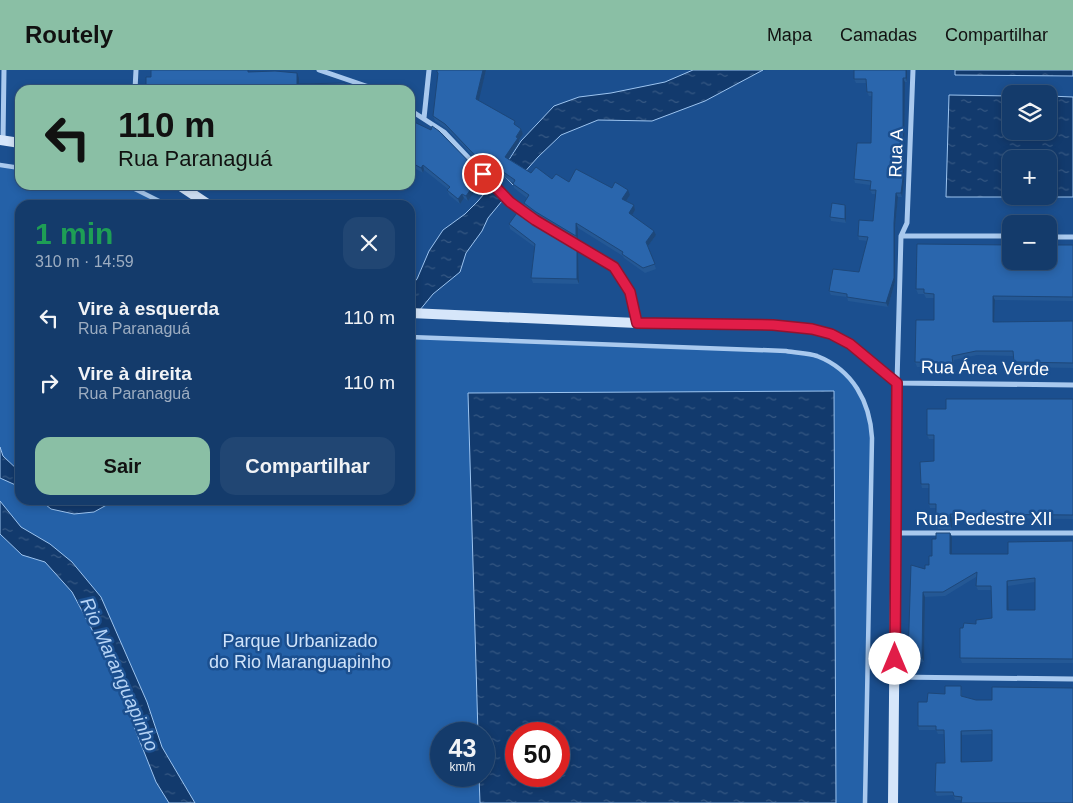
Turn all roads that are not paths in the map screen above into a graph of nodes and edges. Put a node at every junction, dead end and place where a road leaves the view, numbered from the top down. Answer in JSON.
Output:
{"nodes":[{"id":1,"x":4,"y":70,"type":"edge"},
{"id":2,"x":136,"y":70,"type":"edge"},
{"id":3,"x":319,"y":70,"type":"edge"},
{"id":4,"x":429,"y":70,"type":"edge"},
{"id":5,"x":914,"y":70,"type":"edge"},
{"id":6,"x":135,"y":85,"type":"edge"},
{"id":7,"x":363,"y":85,"type":"edge"},
{"id":8,"x":415,"y":113,"type":"edge"},
{"id":9,"x":424,"y":118,"type":"junction"},
{"id":10,"x":2,"y":140,"type":"edge"},
{"id":11,"x":15,"y":142,"type":"edge"},
{"id":12,"x":0,"y":165,"type":"edge"},
{"id":13,"x":15,"y":167,"type":"edge"},
{"id":14,"x":137,"y":190,"type":"edge"},
{"id":15,"x":186,"y":190,"type":"edge"},
{"id":16,"x":157,"y":200,"type":"edge"},
{"id":17,"x":202,"y":200,"type":"edge"},
{"id":18,"x":901,"y":236,"type":"junction"},
{"id":19,"x":1002,"y":236,"type":"edge"},
{"id":20,"x":1057,"y":237,"type":"edge"},
{"id":21,"x":1073,"y":237,"type":"edge"},
{"id":22,"x":415,"y":313,"type":"edge"},
{"id":23,"x":637,"y":323,"type":"junction"},
{"id":24,"x":415,"y":337,"type":"edge"},
{"id":25,"x":897,"y":383,"type":"junction"},
{"id":26,"x":1073,"y":386,"type":"edge"},
{"id":27,"x":896,"y":533,"type":"junction"},
{"id":28,"x":1073,"y":533,"type":"edge"},
{"id":29,"x":895,"y":677,"type":"junction"},
{"id":30,"x":1073,"y":679,"type":"edge"},
{"id":31,"x":865,"y":803,"type":"edge"},
{"id":32,"x":893,"y":803,"type":"edge"}],
"edges":[{"from":1,"to":10,"type":"street"},
{"from":2,"to":6,"type":"street"},
{"from":3,"to":7,"type":"street"},
{"from":4,"to":9,"type":"street"},
{"from":5,"to":18,"type":"street","name":"Rua A"},
{"from":8,"to":9,"type":"street"},
{"from":9,"to":23,"type":"street"},
{"from":10,"to":11,"type":"main road"},
{"from":12,"to":13,"type":"street"},
{"from":14,"to":16,"type":"street"},
{"from":15,"to":17,"type":"main road"},
{"from":18,"to":19,"type":"street"},
{"from":18,"to":25,"type":"street","name":"Rua Área Verde"},
{"from":20,"to":21,"type":"street"},
{"from":22,"to":23,"type":"main road"},
{"from":23,"to":25,"type":"main road"},
{"from":24,"to":31,"type":"street"},
{"from":25,"to":26,"type":"street","name":"Rua Área Verde"},
{"from":25,"to":27,"type":"main road","name":"Rua Área Verde"},
{"from":27,"to":28,"type":"street","name":"Rua Pedestre XII"},
{"from":27,"to":29,"type":"main road","name":"Rua Área Verde"},
{"from":29,"to":30,"type":"street"},
{"from":29,"to":32,"type":"main road","name":"Rua Área Verde"}]}
